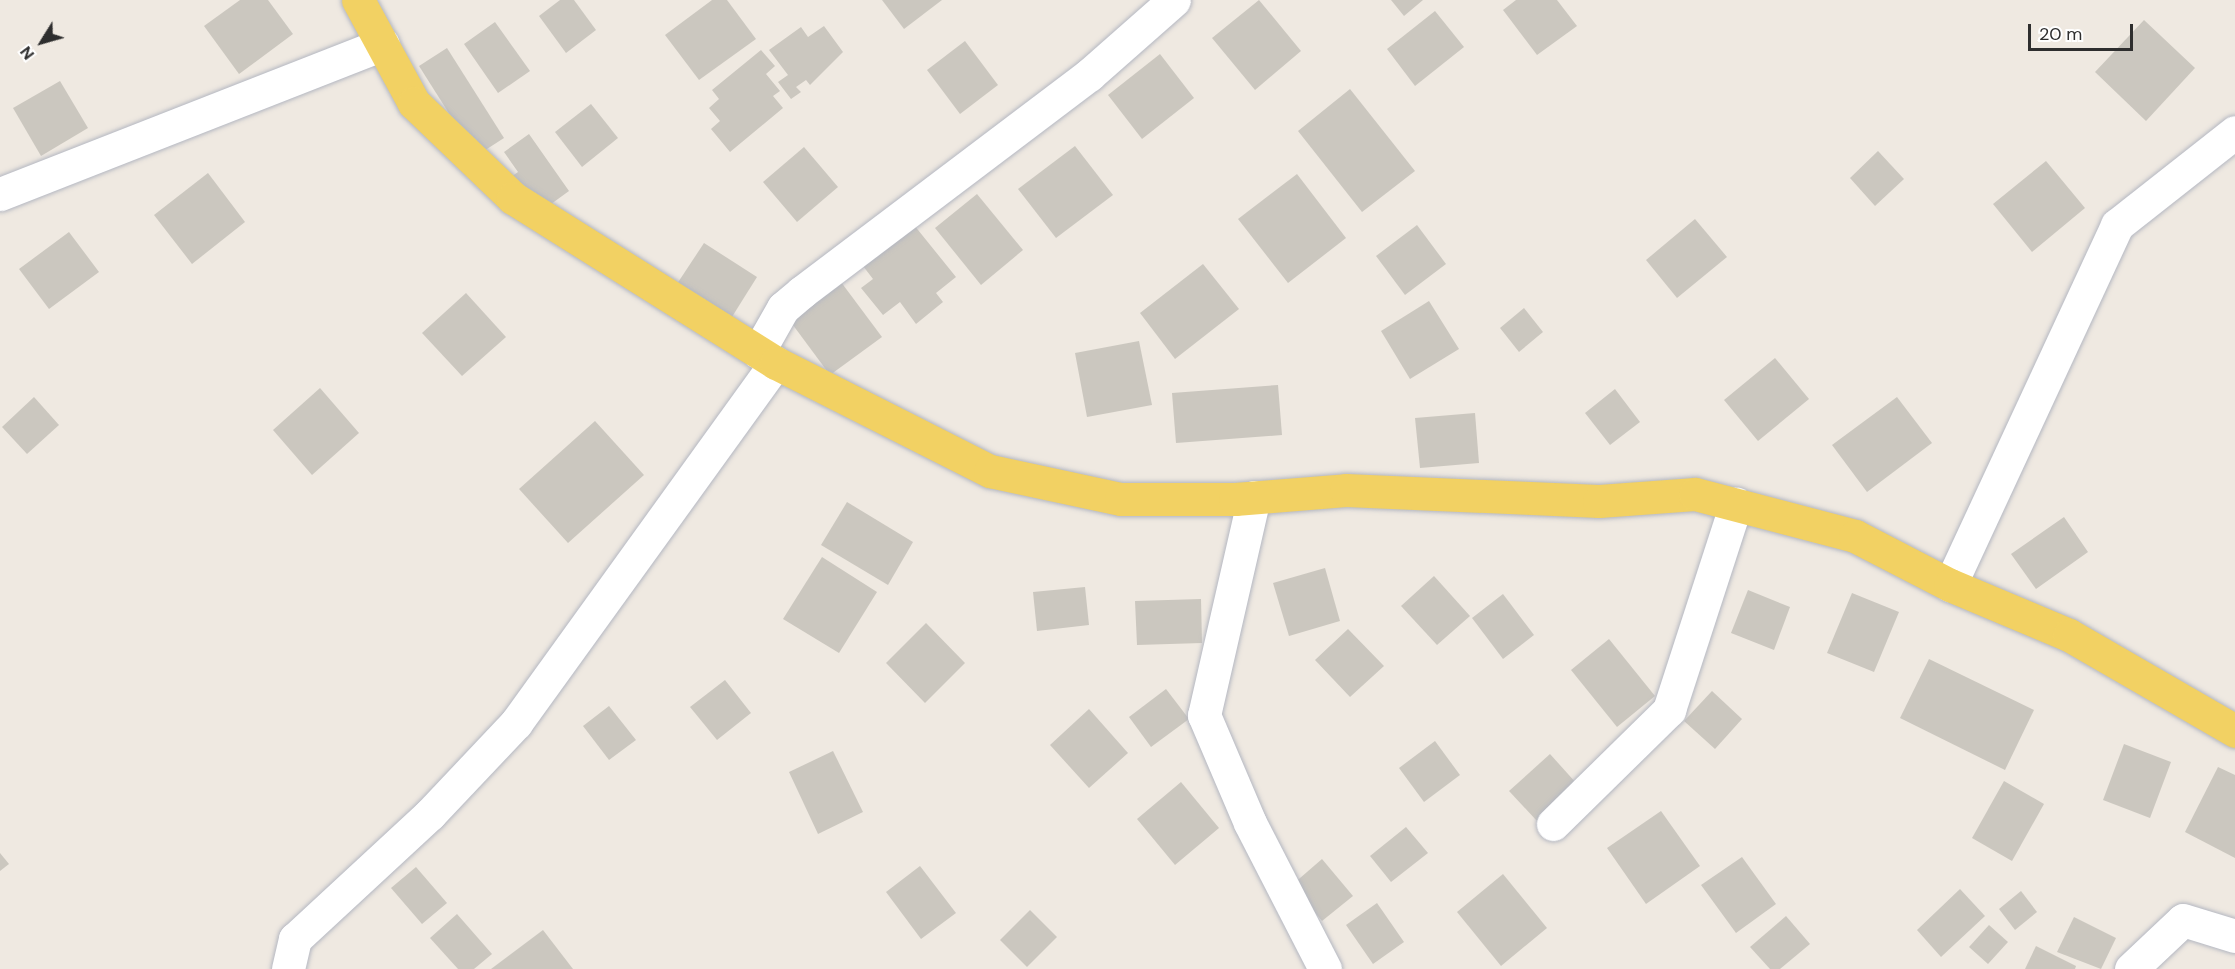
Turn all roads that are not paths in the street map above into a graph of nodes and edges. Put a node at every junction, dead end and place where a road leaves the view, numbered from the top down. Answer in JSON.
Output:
{"nodes":[{"id":1,"x":358,"y":0,"type":"edge"},
{"id":2,"x":1174,"y":0,"type":"edge"},
{"id":3,"x":383,"y":44,"type":"junction"},
{"id":4,"x":2235,"y":132,"type":"edge"},
{"id":5,"x":0,"y":194,"type":"edge"},
{"id":6,"x":767,"y":357,"type":"junction"},
{"id":7,"x":1254,"y":497,"type":"junction"},
{"id":8,"x":1736,"y":504,"type":"junction"},
{"id":9,"x":1950,"y":585,"type":"junction"},
{"id":10,"x":2235,"y":731,"type":"edge"},
{"id":11,"x":1553,"y":824,"type":"dead end"},
{"id":12,"x":2235,"y":936,"type":"edge"},
{"id":13,"x":288,"y":969,"type":"edge"},
{"id":14,"x":1324,"y":969,"type":"edge"},
{"id":15,"x":2131,"y":969,"type":"edge"}],
"edges":[{"from":1,"to":3,"type":"main road"},
{"from":2,"to":6,"type":"street"},
{"from":3,"to":5,"type":"street"},
{"from":3,"to":6,"type":"main road"},
{"from":4,"to":9,"type":"street"},
{"from":6,"to":7,"type":"main road"},
{"from":6,"to":13,"type":"street"},
{"from":7,"to":8,"type":"main road"},
{"from":7,"to":14,"type":"street"},
{"from":8,"to":9,"type":"main road"},
{"from":8,"to":11,"type":"street"},
{"from":9,"to":10,"type":"main road"},
{"from":12,"to":15,"type":"street"}]}
